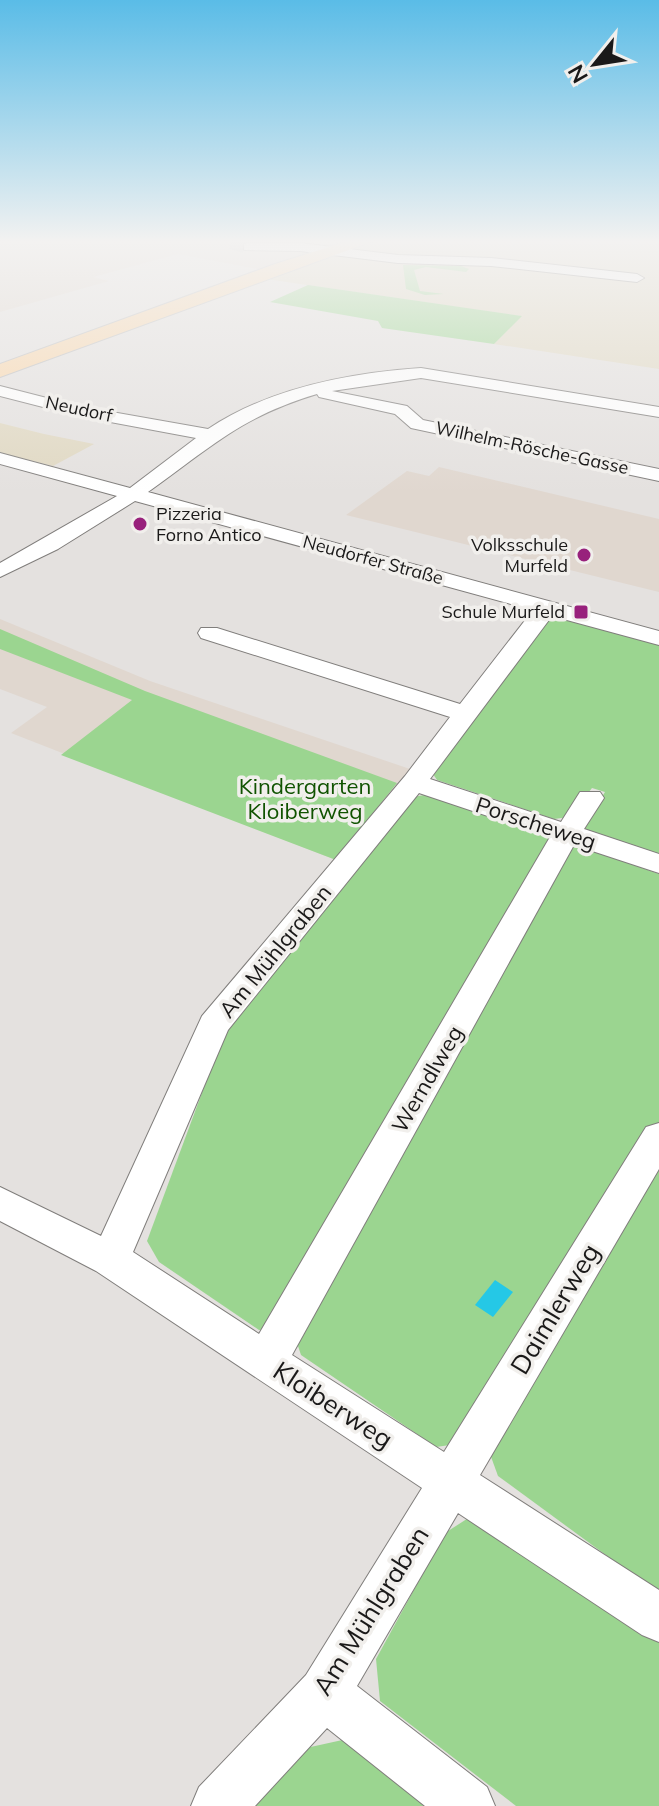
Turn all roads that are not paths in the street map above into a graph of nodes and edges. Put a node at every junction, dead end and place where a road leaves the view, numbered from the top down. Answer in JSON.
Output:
{"nodes":[{"id":1,"x":128,"y":324,"type":"edge"},
{"id":2,"x":0,"y":371,"type":"edge"},
{"id":3,"x":0,"y":391,"type":"edge"},
{"id":4,"x":315,"y":391,"type":"junction"},
{"id":5,"x":659,"y":412,"type":"edge"},
{"id":6,"x":210,"y":435,"type":"junction"},
{"id":7,"x":0,"y":458,"type":"edge"},
{"id":8,"x":659,"y":475,"type":"edge"},
{"id":9,"x":134,"y":494,"type":"junction"},
{"id":10,"x":0,"y":571,"type":"edge"},
{"id":11,"x":547,"y":607,"type":"junction"},
{"id":12,"x":659,"y":615,"type":"edge"},
{"id":13,"x":209,"y":633,"type":"dead end"},
{"id":14,"x":648,"y":635,"type":"edge"},
{"id":15,"x":466,"y":714,"type":"junction"},
{"id":16,"x":414,"y":782,"type":"junction"},
{"id":17,"x":590,"y":798,"type":"dead end"},
{"id":18,"x":567,"y":833,"type":"junction"},
{"id":19,"x":659,"y":864,"type":"edge"},
{"id":20,"x":659,"y":1137,"type":"edge"},
{"id":21,"x":0,"y":1203,"type":"edge"},
{"id":22,"x":110,"y":1259,"type":"junction"},
{"id":23,"x":266,"y":1361,"type":"junction"},
{"id":24,"x":451,"y":1481,"type":"junction"},
{"id":25,"x":659,"y":1618,"type":"edge"},
{"id":26,"x":324,"y":1693,"type":"junction"},
{"id":27,"x":218,"y":1806,"type":"edge"},
{"id":28,"x":468,"y":1806,"type":"edge"}],
"edges":[{"from":1,"to":2,"type":"main road"},
{"from":3,"to":6,"type":"street","name":"Neudorf"},
{"from":4,"to":5,"type":"street"},
{"from":4,"to":6,"type":"street"},
{"from":4,"to":8,"type":"street","name":"Wilhelm-Rösche-Gasse"},
{"from":6,"to":9,"type":"street"},
{"from":7,"to":9,"type":"street"},
{"from":9,"to":10,"type":"street"},
{"from":9,"to":11,"type":"street","name":"Neudorfer Straße"},
{"from":11,"to":14,"type":"street","name":"Neudorfer Straße"},
{"from":11,"to":15,"type":"street","name":"Am Mühlgraben"},
{"from":12,"to":14,"type":"street"},
{"from":13,"to":15,"type":"street"},
{"from":15,"to":16,"type":"street","name":"Am Mühlgraben"},
{"from":16,"to":18,"type":"street","name":"Porscheweg"},
{"from":16,"to":22,"type":"street","name":"Am Mühlgraben"},
{"from":17,"to":18,"type":"street","name":"Werndlweg"},
{"from":18,"to":19,"type":"street","name":"Porscheweg"},
{"from":18,"to":23,"type":"street","name":"Werndlweg"},
{"from":20,"to":24,"type":"street","name":"Daimlerweg"},
{"from":21,"to":22,"type":"street","name":"Kloiberweg"},
{"from":22,"to":23,"type":"street","name":"Kloiberweg"},
{"from":23,"to":24,"type":"street","name":"Kloiberweg"},
{"from":24,"to":25,"type":"street","name":"Kloiberweg"},
{"from":24,"to":26,"type":"street","name":"Am Mühlgraben"},
{"from":26,"to":27,"type":"street","name":"Am Mühlgraben"},
{"from":26,"to":28,"type":"street"}]}
